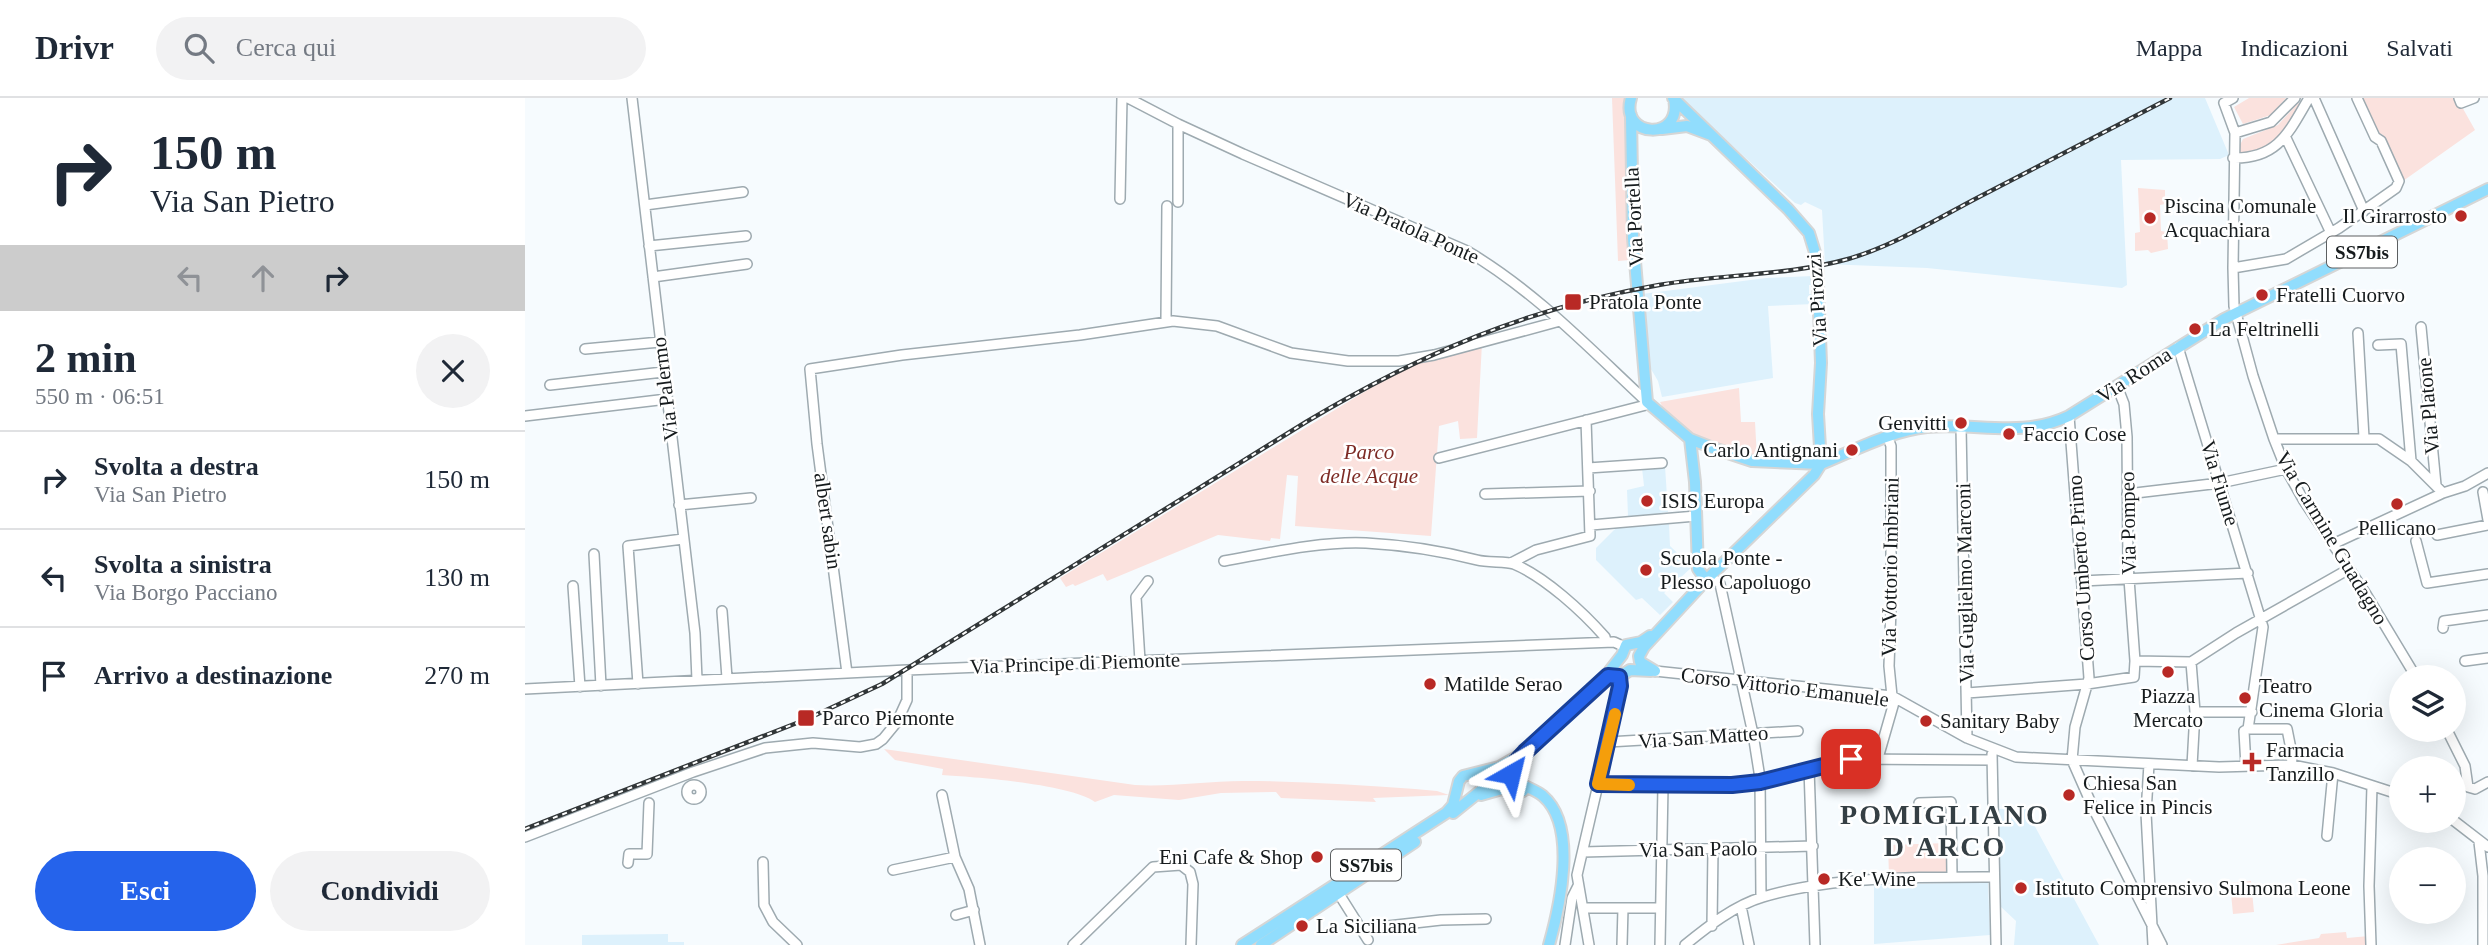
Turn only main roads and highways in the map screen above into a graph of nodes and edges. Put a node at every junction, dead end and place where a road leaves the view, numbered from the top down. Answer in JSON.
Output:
{"nodes":[{"id":1,"x":1631,"y":98,"type":"edge"},
{"id":2,"x":1673,"y":98,"type":"edge"},
{"id":3,"x":1631,"y":115,"type":"junction"},
{"id":4,"x":1660,"y":129,"type":"junction"},
{"id":5,"x":1711,"y":135,"type":"junction"},
{"id":6,"x":2488,"y":190,"type":"edge"},
{"id":7,"x":1649,"y":403,"type":"joint"},
{"id":8,"x":1691,"y":439,"type":"junction"},
{"id":9,"x":1821,"y":464,"type":"junction"},
{"id":10,"x":1706,"y":580,"type":"junction"},
{"id":11,"x":1658,"y":631,"type":"junction"},
{"id":12,"x":1613,"y":677,"type":"junction"},
{"id":13,"x":1525,"y":752,"type":"junction"},
{"id":14,"x":1513,"y":765,"type":"junction"},
{"id":15,"x":1475,"y":772,"type":"junction"},
{"id":16,"x":1500,"y":775,"type":"junction"},
{"id":17,"x":1519,"y":785,"type":"junction"},
{"id":18,"x":1471,"y":798,"type":"junction"},
{"id":19,"x":1559,"y":826,"type":"junction"},
{"id":20,"x":1242,"y":945,"type":"edge"},
{"id":21,"x":1261,"y":945,"type":"edge"},
{"id":22,"x":1549,"y":945,"type":"edge"}],
"edges":[{"from":1,"to":3,"type":"main road","name":"Via Portella"},
{"from":2,"to":4,"type":"main road"},
{"from":2,"to":5,"type":"main road"},
{"from":3,"to":4,"type":"main road"},
{"from":3,"to":7,"type":"main road","name":"Via Portella"},
{"from":4,"to":5,"type":"main road"},
{"from":5,"to":9,"type":"main road","name":"Via Pirozzi"},
{"from":6,"to":9,"type":"main road","name":"Via Roma","number":"SS7bis"},
{"from":7,"to":8,"type":"main road","name":"Via Pratola Ponte"},
{"from":8,"to":9,"type":"main road","name":"Via Pratola Ponte"},
{"from":8,"to":10,"type":"main road"},
{"from":9,"to":10,"type":"main road","name":"Via Roma","number":"SS7bis"},
{"from":10,"to":11,"type":"main road","name":"Via Roma","number":"SS7bis"},
{"from":11,"to":12,"type":"main road","number":"SS7bis"},
{"from":11,"to":12,"type":"main road","number":"SS7bis"},
{"from":12,"to":13,"type":"main road","number":"SS7bis"},
{"from":13,"to":14,"type":"main road","number":"SS7bis"},
{"from":13,"to":15,"type":"main road","number":"SS7bis"},
{"from":14,"to":16,"type":"main road","number":"SS7bis"},
{"from":14,"to":17,"type":"main road"},
{"from":15,"to":16,"type":"main road"},
{"from":15,"to":18,"type":"main road"},
{"from":15,"to":20,"type":"main road","number":"SS7bis"},
{"from":16,"to":17,"type":"main road"},
{"from":16,"to":18,"type":"main road","number":"SS7bis"},
{"from":17,"to":19,"type":"main road"},
{"from":18,"to":19,"type":"main road"},
{"from":18,"to":21,"type":"main road","number":"SS7bis"},
{"from":19,"to":22,"type":"main road"}]}
